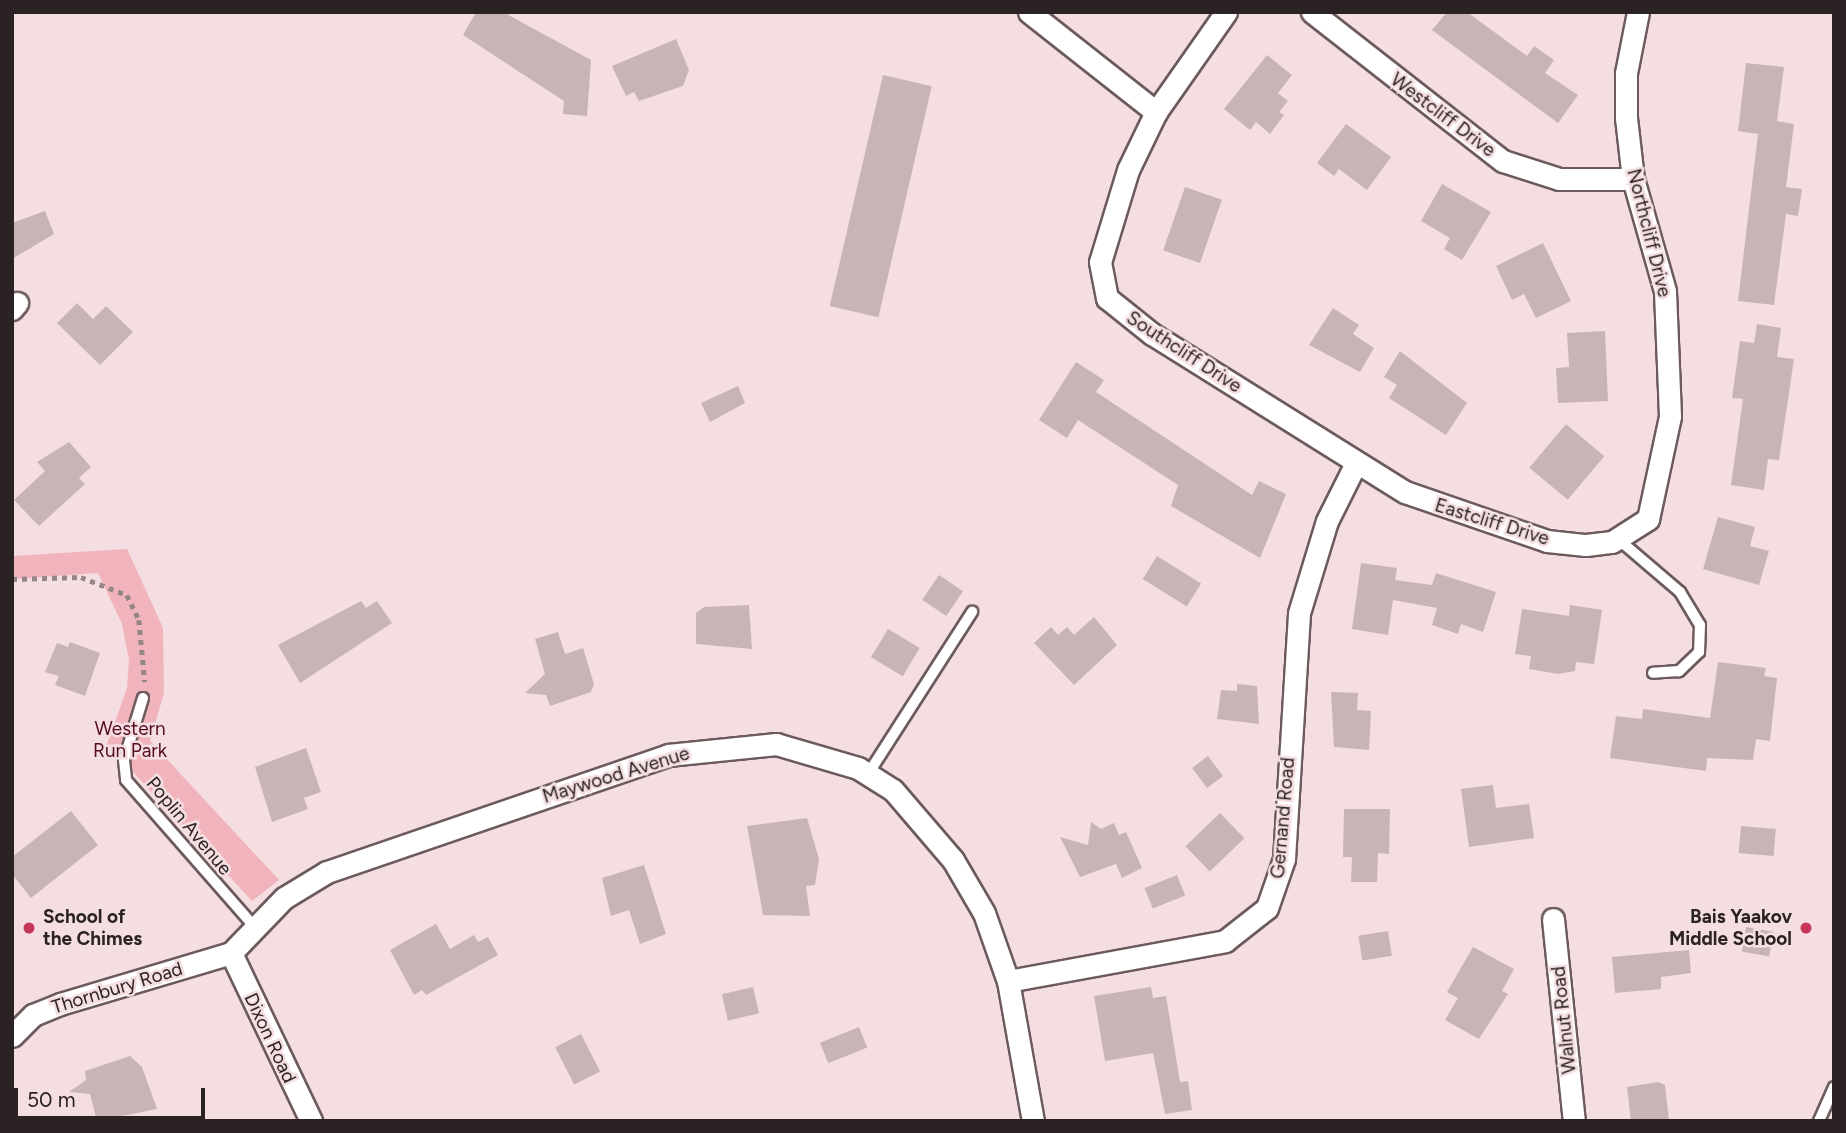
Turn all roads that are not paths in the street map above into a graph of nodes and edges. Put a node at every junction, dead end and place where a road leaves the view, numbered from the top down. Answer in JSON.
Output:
{"nodes":[{"id":1,"x":1029,"y":12,"type":"edge"},
{"id":2,"x":1226,"y":12,"type":"edge"},
{"id":3,"x":1312,"y":12,"type":"edge"},
{"id":4,"x":1638,"y":12,"type":"edge"},
{"id":5,"x":1156,"y":112,"type":"junction"},
{"id":6,"x":1633,"y":179,"type":"junction"},
{"id":7,"x":1356,"y":463,"type":"junction"},
{"id":8,"x":1626,"y":535,"type":"junction"},
{"id":9,"x":972,"y":612,"type":"dead end"},
{"id":10,"x":1653,"y":673,"type":"dead end"},
{"id":11,"x":143,"y":698,"type":"road end"},
{"id":12,"x":868,"y":775,"type":"junction"},
{"id":13,"x":1553,"y":919,"type":"dead end"},
{"id":14,"x":254,"y":926,"type":"junction"},
{"id":15,"x":230,"y":953,"type":"junction"},
{"id":16,"x":1008,"y":981,"type":"junction"},
{"id":17,"x":33,"y":1015,"type":"junction"},
{"id":18,"x":12,"y":1023,"type":"edge"},
{"id":19,"x":12,"y":1036,"type":"edge"},
{"id":20,"x":1834,"y":1087,"type":"edge"},
{"id":21,"x":311,"y":1121,"type":"edge"},
{"id":22,"x":1033,"y":1121,"type":"edge"},
{"id":23,"x":1574,"y":1121,"type":"edge"},
{"id":24,"x":1819,"y":1121,"type":"edge"}],
"edges":[{"from":1,"to":5,"type":"street"},
{"from":2,"to":5,"type":"street","name":"Southcliff Drive"},
{"from":3,"to":6,"type":"street","name":"Westcliff Drive"},
{"from":4,"to":6,"type":"street","name":"Northcliff Drive"},
{"from":5,"to":7,"type":"street","name":"Southcliff Drive"},
{"from":6,"to":8,"type":"street","name":"Northcliff Drive"},
{"from":7,"to":8,"type":"street","name":"Eastcliff Drive"},
{"from":7,"to":16,"type":"street","name":"Gernand Road"},
{"from":8,"to":10,"type":"lane"},
{"from":9,"to":12,"type":"lane"},
{"from":11,"to":14,"type":"lane","name":"Poplin Avenue"},
{"from":12,"to":14,"type":"street","name":"Maywood Avenue"},
{"from":12,"to":16,"type":"street","name":"Maywood Avenue"},
{"from":13,"to":23,"type":"street","name":"Walnut Road"},
{"from":14,"to":15,"type":"street","name":"Maywood Avenue"},
{"from":15,"to":17,"type":"street","name":"Thornbury Road"},
{"from":15,"to":21,"type":"street","name":"Dixon Road"},
{"from":16,"to":22,"type":"street","name":"Maywood Avenue"},
{"from":17,"to":18,"type":"lane"},
{"from":17,"to":19,"type":"street","name":"Thornbury Road"},
{"from":20,"to":24,"type":"lane"}]}
